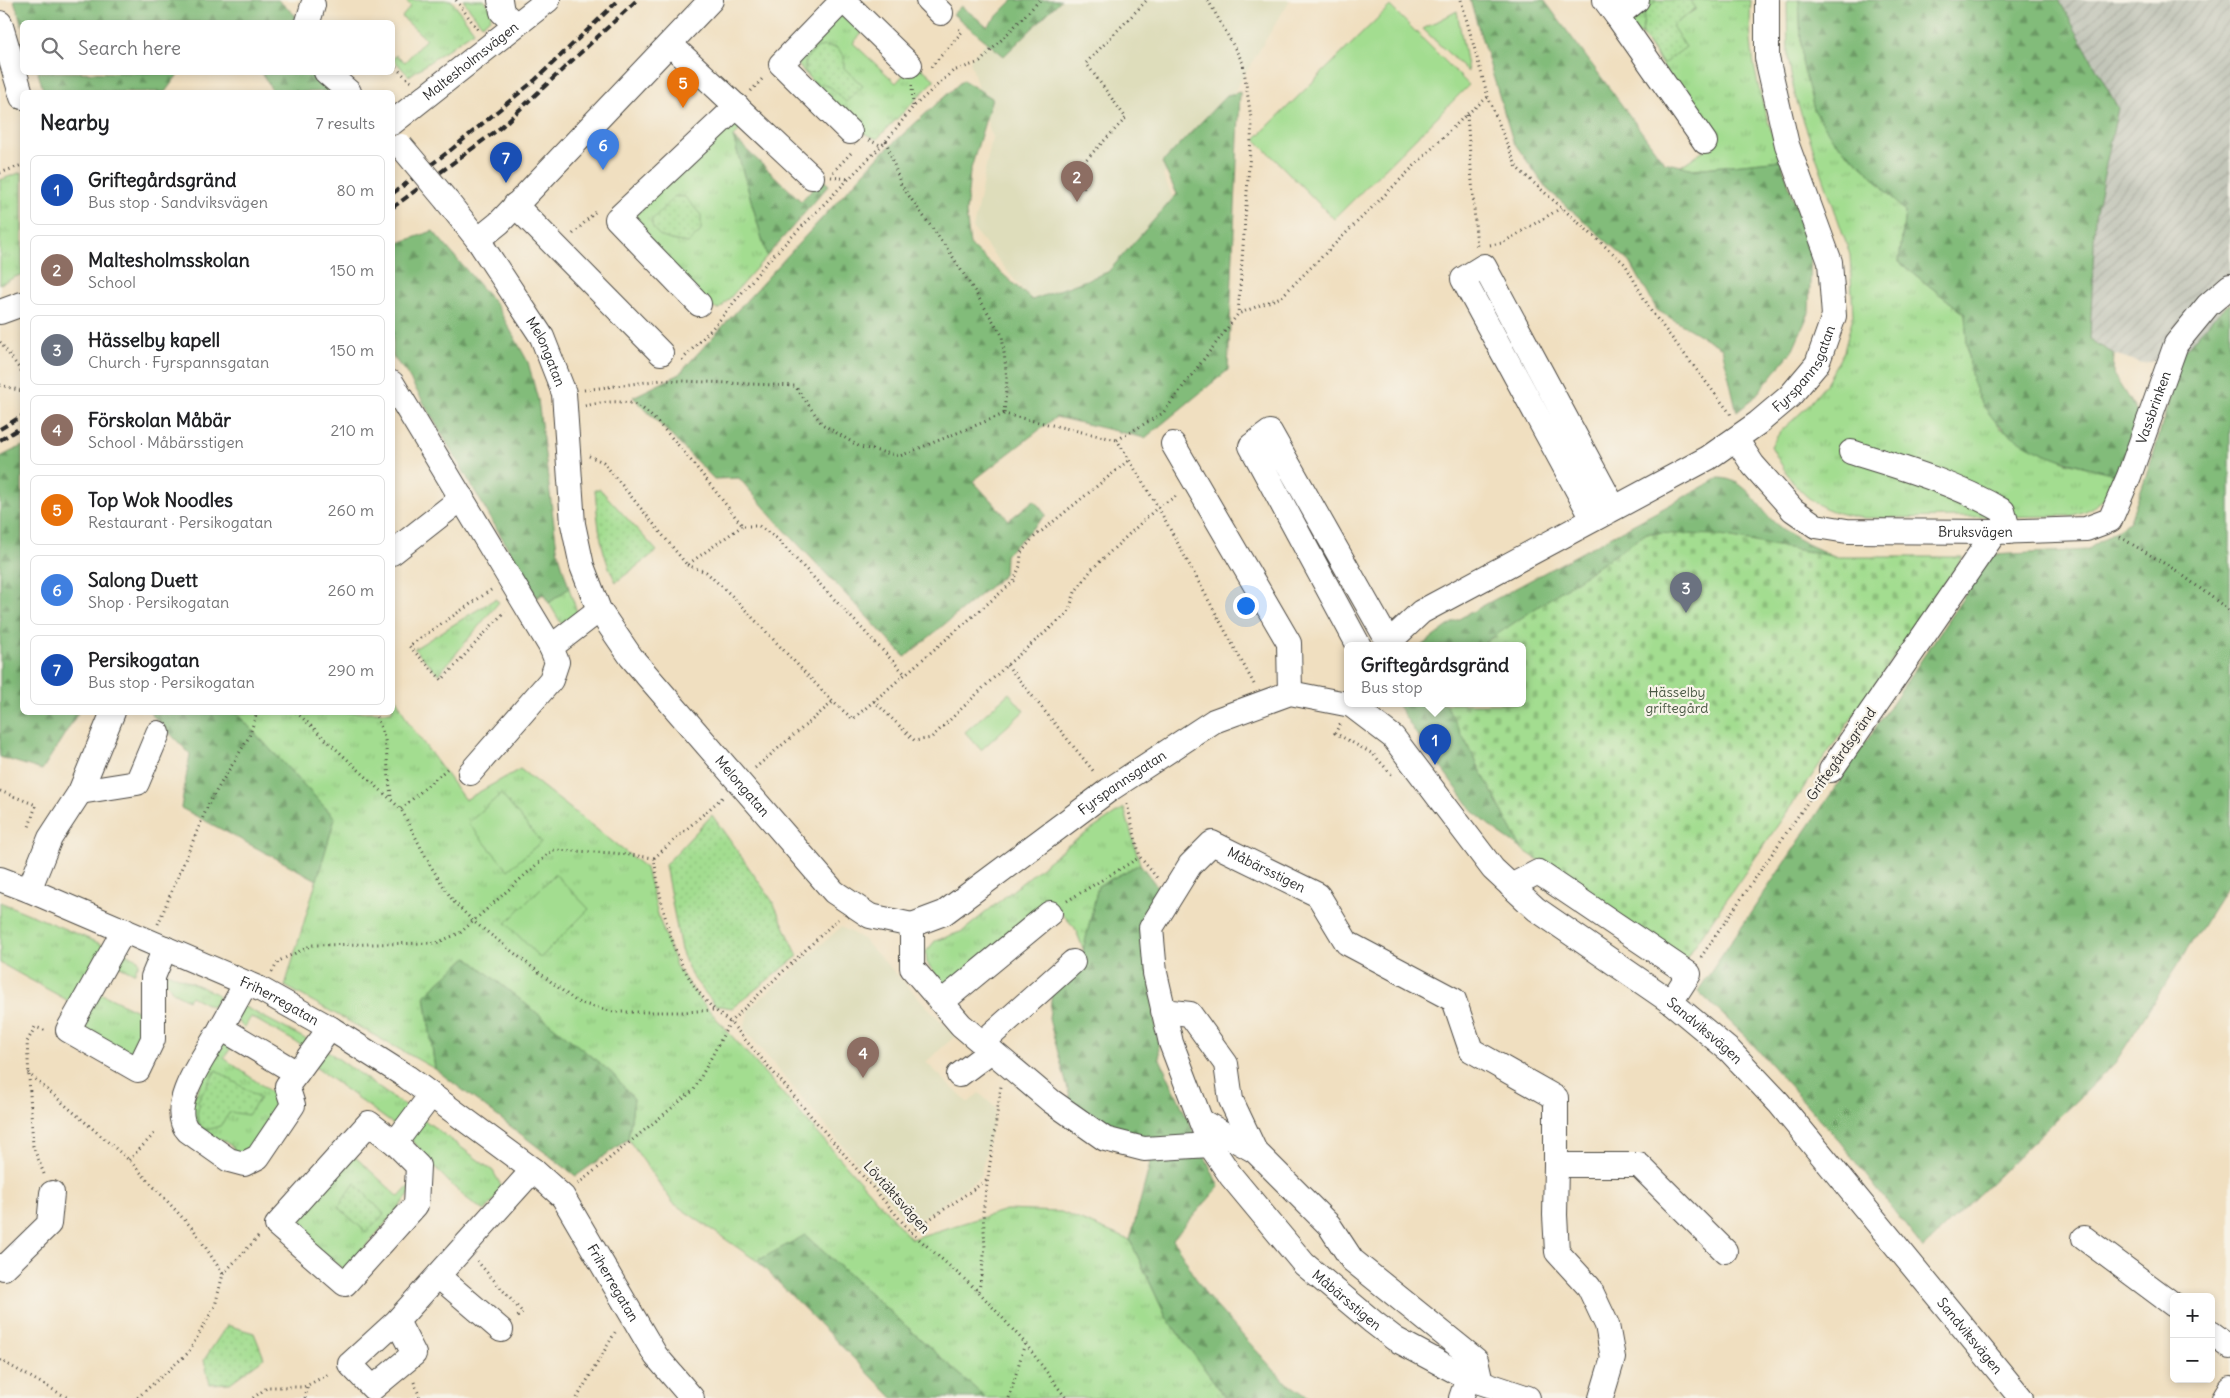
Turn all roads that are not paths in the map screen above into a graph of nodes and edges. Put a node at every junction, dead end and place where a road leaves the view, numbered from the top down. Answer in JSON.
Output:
{"nodes":[{"id":1,"x":500,"y":0,"type":"edge"},
{"id":2,"x":548,"y":0,"type":"edge"},
{"id":3,"x":711,"y":0,"type":"edge"},
{"id":4,"x":843,"y":0,"type":"edge"},
{"id":5,"x":1637,"y":0,"type":"edge"},
{"id":6,"x":1767,"y":0,"type":"edge"},
{"id":7,"x":1611,"y":8,"type":"edge"},
{"id":8,"x":0,"y":23,"type":"edge"},
{"id":9,"x":516,"y":25,"type":"junction"},
{"id":10,"x":670,"y":44,"type":"junction"},
{"id":11,"x":910,"y":65,"type":"road end"},
{"id":12,"x":329,"y":75,"type":"edge"},
{"id":13,"x":20,"y":90,"type":"edge"},
{"id":14,"x":346,"y":90,"type":"edge"},
{"id":15,"x":737,"y":106,"type":"junction"},
{"id":16,"x":395,"y":121,"type":"edge"},
{"id":17,"x":397,"y":141,"type":"edge"},
{"id":18,"x":852,"y":141,"type":"road end"},
{"id":19,"x":1705,"y":142,"type":"dead end"},
{"id":20,"x":812,"y":176,"type":"dead end"},
{"id":21,"x":516,"y":205,"type":"junction"},
{"id":22,"x":478,"y":240,"type":"junction"},
{"id":23,"x":2230,"y":286,"type":"edge"},
{"id":24,"x":699,"y":304,"type":"dead end"},
{"id":25,"x":20,"y":305,"type":"edge"},
{"id":26,"x":0,"y":312,"type":"edge"},
{"id":27,"x":668,"y":365,"type":"road end"},
{"id":28,"x":395,"y":388,"type":"edge"},
{"id":29,"x":1736,"y":439,"type":"junction"},
{"id":30,"x":1173,"y":444,"type":"dead end"},
{"id":31,"x":1851,"y":452,"type":"dead end"},
{"id":32,"x":462,"y":498,"type":"junction"},
{"id":33,"x":1614,"y":508,"type":"junction"},
{"id":34,"x":1593,"y":519,"type":"junction"},
{"id":35,"x":2086,"y":529,"type":"joint"},
{"id":36,"x":2002,"y":532,"type":"junction"},
{"id":37,"x":395,"y":551,"type":"edge"},
{"id":38,"x":600,"y":610,"type":"junction"},
{"id":39,"x":1357,"y":642,"type":"edge"},
{"id":40,"x":1385,"y":642,"type":"edge"},
{"id":41,"x":1388,"y":642,"type":"edge"},
{"id":42,"x":551,"y":647,"type":"junction"},
{"id":43,"x":1290,"y":693,"type":"junction"},
{"id":44,"x":1344,"y":703,"type":"edge"},
{"id":45,"x":1355,"y":707,"type":"edge"},
{"id":46,"x":112,"y":715,"type":"edge"},
{"id":47,"x":158,"y":733,"type":"dead end"},
{"id":48,"x":463,"y":767,"type":"road end"},
{"id":49,"x":1831,"y":770,"type":"road end"},
{"id":50,"x":80,"y":792,"type":"junction"},
{"id":51,"x":0,"y":880,"type":"edge"},
{"id":52,"x":1511,"y":886,"type":"junction"},
{"id":53,"x":29,"y":890,"type":"junction"},
{"id":54,"x":1050,"y":913,"type":"road end"},
{"id":55,"x":912,"y":925,"type":"junction"},
{"id":56,"x":124,"y":930,"type":"junction"},
{"id":57,"x":158,"y":944,"type":"junction"},
{"id":58,"x":1073,"y":962,"type":"dead end"},
{"id":59,"x":253,"y":986,"type":"junction"},
{"id":60,"x":942,"y":1002,"type":"junction"},
{"id":61,"x":1671,"y":1002,"type":"junction"},
{"id":62,"x":1163,"y":1010,"type":"junction"},
{"id":63,"x":221,"y":1028,"type":"junction"},
{"id":64,"x":330,"y":1028,"type":"junction"},
{"id":65,"x":993,"y":1052,"type":"junction"},
{"id":66,"x":297,"y":1074,"type":"junction"},
{"id":67,"x":959,"y":1075,"type":"dead end"},
{"id":68,"x":431,"y":1095,"type":"junction"},
{"id":69,"x":1201,"y":1121,"type":"junction"},
{"id":70,"x":395,"y":1143,"type":"junction"},
{"id":71,"x":1210,"y":1145,"type":"junction"},
{"id":72,"x":1255,"y":1151,"type":"junction"},
{"id":73,"x":1556,"y":1165,"type":"junction"},
{"id":74,"x":533,"y":1170,"type":"junction"},
{"id":75,"x":52,"y":1194,"type":"road end"},
{"id":76,"x":2084,"y":1238,"type":"dead end"},
{"id":77,"x":1725,"y":1251,"type":"dead end"},
{"id":78,"x":1352,"y":1260,"type":"junction"},
{"id":79,"x":1304,"y":1264,"type":"junction"},
{"id":80,"x":0,"y":1266,"type":"edge"},
{"id":81,"x":438,"y":1276,"type":"junction"},
{"id":82,"x":2170,"y":1302,"type":"edge"},
{"id":83,"x":1415,"y":1312,"type":"junction"},
{"id":84,"x":397,"y":1321,"type":"junction"},
{"id":85,"x":1373,"y":1322,"type":"junction"},
{"id":86,"x":501,"y":1330,"type":"road end"},
{"id":87,"x":2215,"y":1336,"type":"edge"},
{"id":88,"x":2230,"y":1347,"type":"edge"},
{"id":89,"x":1470,"y":1386,"type":"edge"},
{"id":90,"x":2230,"y":1388,"type":"edge"},
{"id":91,"x":689,"y":1397,"type":"edge"},
{"id":92,"x":1528,"y":1398,"type":"edge"},
{"id":93,"x":1601,"y":1398,"type":"edge"},
{"id":94,"x":2021,"y":1398,"type":"edge"},
{"id":95,"x":2224,"y":1398,"type":"edge"}],
"edges":[{"from":1,"to":9,"type":"street"},
{"from":2,"to":9,"type":"street","name":"Maltesholmsvägen"},
{"from":3,"to":10,"type":"street"},
{"from":4,"to":11,"type":"street"},
{"from":4,"to":18,"type":"street"},
{"from":5,"to":7,"type":"street"},
{"from":6,"to":29,"type":"street","name":"Fyrspannsgatan"},
{"from":7,"to":19,"type":"street"},
{"from":8,"to":13,"type":"street"},
{"from":9,"to":16,"type":"street","name":"Maltesholmsvägen"},
{"from":10,"to":15,"type":"street"},
{"from":10,"to":21,"type":"street"},
{"from":12,"to":14,"type":"street"},
{"from":15,"to":20,"type":"street"},
{"from":15,"to":24,"type":"street"},
{"from":17,"to":22,"type":"street","name":"Melongatan","bridge":true},
{"from":21,"to":22,"type":"street"},
{"from":21,"to":27,"type":"street"},
{"from":22,"to":38,"type":"street","name":"Melongatan"},
{"from":23,"to":35,"type":"street","name":"Vassbrinken"},
{"from":25,"to":26,"type":"street"},
{"from":28,"to":32,"type":"street"},
{"from":29,"to":33,"type":"street","name":"Fyrspannsgatan"},
{"from":29,"to":36,"type":"street","name":"Bruksvägen"},
{"from":30,"to":43,"type":"street"},
{"from":31,"to":36,"type":"street"},
{"from":32,"to":37,"type":"street"},
{"from":32,"to":42,"type":"street"},
{"from":33,"to":34,"type":"street","name":"Fyrspannsgatan"},
{"from":33,"to":34,"type":"street"},
{"from":34,"to":41,"type":"street","name":"Fyrspannsgatan"},
{"from":35,"to":36,"type":"street","name":"Bruksvägen"},
{"from":36,"to":49,"type":"street","name":"Griftegårdsgränd"},
{"from":38,"to":42,"type":"street"},
{"from":38,"to":55,"type":"street","name":"Melongatan"},
{"from":39,"to":40,"type":"street","name":"Fyrspannsgatan"},
{"from":42,"to":48,"type":"street"},
{"from":43,"to":44,"type":"street","name":"Fyrspannsgatan"},
{"from":43,"to":55,"type":"street","name":"Fyrspannsgatan"},
{"from":45,"to":52,"type":"street","name":"Sandviksvägen"},
{"from":46,"to":50,"type":"street"},
{"from":47,"to":50,"type":"street"},
{"from":50,"to":53,"type":"street"},
{"from":51,"to":53,"type":"street","name":"Friherregatan"},
{"from":52,"to":61,"type":"street","name":"Sandviksvägen"},
{"from":52,"to":61,"type":"street"},
{"from":53,"to":56,"type":"street","name":"Friherregatan"},
{"from":54,"to":60,"type":"street"},
{"from":55,"to":60,"type":"street"},
{"from":56,"to":57,"type":"street","name":"Friherregatan"},
{"from":56,"to":57,"type":"street"},
{"from":57,"to":59,"type":"street","name":"Friherregatan"},
{"from":58,"to":65,"type":"street"},
{"from":59,"to":63,"type":"street"},
{"from":59,"to":64,"type":"street","name":"Friherregatan"},
{"from":60,"to":65,"type":"street"},
{"from":61,"to":94,"type":"street","name":"Sandviksvägen"},
{"from":62,"to":69,"type":"street","name":"Måbärsstigen"},
{"from":62,"to":72,"type":"street"},
{"from":62,"to":73,"type":"street","name":"Måbärsstigen"},
{"from":63,"to":66,"type":"street"},
{"from":63,"to":66,"type":"street"},
{"from":64,"to":66,"type":"street"},
{"from":64,"to":68,"type":"street","name":"Friherregatan"},
{"from":65,"to":67,"type":"street"},
{"from":65,"to":71,"type":"street"},
{"from":68,"to":70,"type":"street"},
{"from":68,"to":74,"type":"street","name":"Friherregatan"},
{"from":69,"to":71,"type":"street","name":"Måbärsstigen"},
{"from":69,"to":72,"type":"street"},
{"from":70,"to":70,"type":"street"},
{"from":71,"to":79,"type":"street","name":"Måbärsstigen"},
{"from":72,"to":78,"type":"street"},
{"from":73,"to":77,"type":"street"},
{"from":73,"to":93,"type":"street","name":"Måbärsstigen"},
{"from":74,"to":81,"type":"street"},
{"from":74,"to":91,"type":"street","name":"Friherregatan"},
{"from":75,"to":80,"type":"street"},
{"from":76,"to":82,"type":"street"},
{"from":78,"to":79,"type":"street"},
{"from":78,"to":83,"type":"street"},
{"from":79,"to":85,"type":"street","name":"Måbärsstigen"},
{"from":81,"to":84,"type":"street"},
{"from":81,"to":86,"type":"street"},
{"from":83,"to":85,"type":"street"},
{"from":83,"to":89,"type":"street"},
{"from":84,"to":84,"type":"street"},
{"from":85,"to":89,"type":"street","name":"Måbärsstigen"},
{"from":87,"to":88,"type":"street"},
{"from":89,"to":92,"type":"street","name":"Måbärsstigen"},
{"from":90,"to":95,"type":"street"}]}
